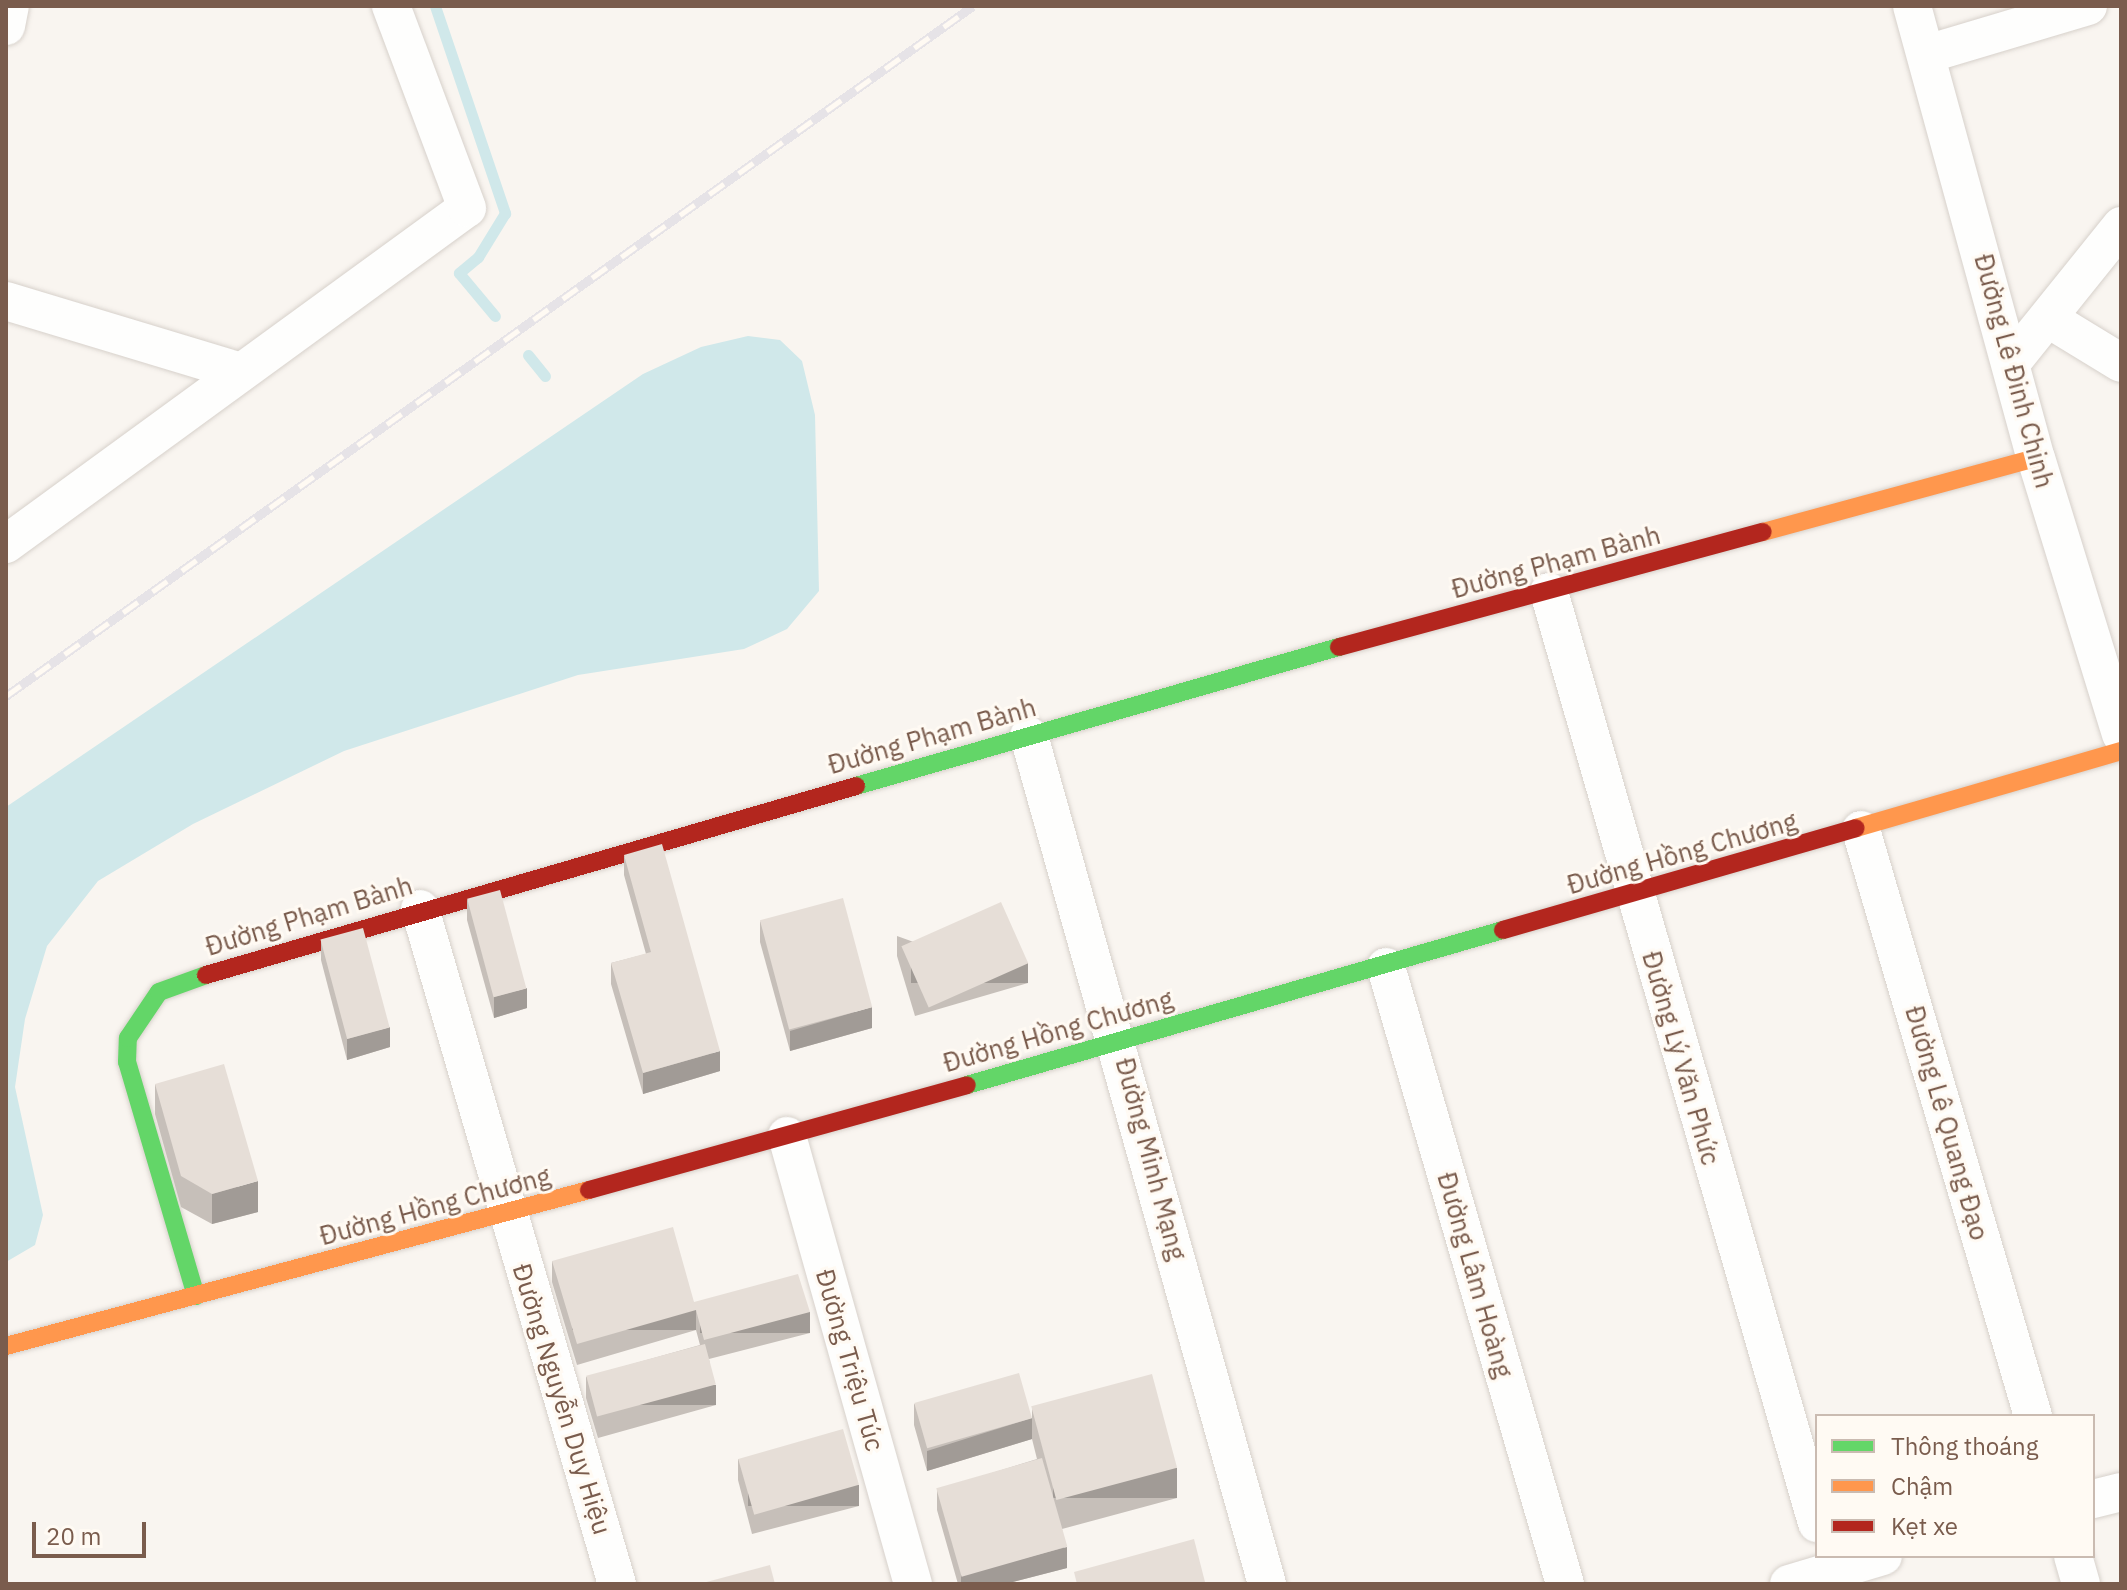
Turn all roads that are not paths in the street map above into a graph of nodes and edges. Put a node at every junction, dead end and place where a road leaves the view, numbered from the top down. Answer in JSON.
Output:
{"nodes":[{"id":1,"x":10,"y":6,"type":"edge"},
{"id":2,"x":391,"y":6,"type":"edge"},
{"id":3,"x":1912,"y":6,"type":"edge"},
{"id":4,"x":2088,"y":6,"type":"edge"},
{"id":5,"x":6,"y":26,"type":"edge"},
{"id":6,"x":1927,"y":54,"type":"junction"},
{"id":7,"x":2121,"y":226,"type":"edge"},
{"id":8,"x":6,"y":301,"type":"edge"},
{"id":9,"x":2049,"y":319,"type":"junction"},
{"id":10,"x":2011,"y":363,"type":"junction"},
{"id":11,"x":2121,"y":363,"type":"edge"},
{"id":12,"x":238,"y":371,"type":"junction"},
{"id":13,"x":2036,"y":458,"type":"junction"},
{"id":14,"x":6,"y":544,"type":"edge"},
{"id":15,"x":1549,"y":592,"type":"junction"},
{"id":16,"x":2121,"y":734,"type":"edge"},
{"id":17,"x":1029,"y":736,"type":"junction"},
{"id":18,"x":2121,"y":751,"type":"edge"},
{"id":19,"x":1861,"y":830,"type":"junction"},
{"id":20,"x":1632,"y":892,"type":"junction"},
{"id":21,"x":420,"y":909,"type":"junction"},
{"id":22,"x":1386,"y":967,"type":"junction"},
{"id":23,"x":1118,"y":1039,"type":"junction"},
{"id":24,"x":787,"y":1136,"type":"junction"},
{"id":25,"x":506,"y":1214,"type":"junction"},
{"id":26,"x":196,"y":1296,"type":"junction"},
{"id":27,"x":6,"y":1346,"type":"edge"},
{"id":28,"x":2032,"y":1414,"type":"edge"},
{"id":29,"x":2121,"y":1492,"type":"edge"},
{"id":30,"x":2095,"y":1498,"type":"edge"},
{"id":31,"x":1815,"y":1516,"type":"edge"},
{"id":32,"x":1876,"y":1558,"type":"edge"},
{"id":33,"x":2074,"y":1558,"type":"edge"},
{"id":34,"x":1831,"y":1570,"type":"edge"},
{"id":35,"x":617,"y":1584,"type":"edge"},
{"id":36,"x":913,"y":1584,"type":"edge"},
{"id":37,"x":1267,"y":1584,"type":"edge"},
{"id":38,"x":1565,"y":1584,"type":"edge"},
{"id":39,"x":1789,"y":1584,"type":"edge"},
{"id":40,"x":2081,"y":1584,"type":"edge"}],
"edges":[{"from":1,"to":5,"type":"street"},
{"from":2,"to":12,"type":"street"},
{"from":3,"to":6,"type":"street","name":"Đường Lê Đinh Chinh"},
{"from":4,"to":6,"type":"street"},
{"from":6,"to":10,"type":"street","name":"Đường Lê Đinh Chinh"},
{"from":7,"to":9,"type":"street"},
{"from":8,"to":12,"type":"street"},
{"from":9,"to":10,"type":"street"},
{"from":9,"to":11,"type":"street"},
{"from":10,"to":13,"type":"street","name":"Đường Lê Đinh Chinh"},
{"from":12,"to":14,"type":"street"},
{"from":13,"to":15,"type":"street","name":"Đường Phạm Bành"},
{"from":13,"to":16,"type":"street","name":"Đường Lê Đinh Chinh"},
{"from":15,"to":17,"type":"street","name":"Đường Phạm Bành"},
{"from":15,"to":20,"type":"street","name":"Đường Lý Văn Phức"},
{"from":17,"to":21,"type":"street","name":"Đường Phạm Bành"},
{"from":17,"to":23,"type":"street","name":"Đường Minh Mạng"},
{"from":18,"to":19,"type":"street","name":"Đường Hồng Chương"},
{"from":19,"to":20,"type":"street","name":"Đường Hồng Chương"},
{"from":19,"to":28,"type":"street","name":"Đường Lê Quang Đạo"},
{"from":20,"to":22,"type":"street","name":"Đường Hồng Chương"},
{"from":20,"to":31,"type":"street","name":"Đường Lý Văn Phức"},
{"from":21,"to":25,"type":"street","name":"Đường Nguyễn Duy Hiệu"},
{"from":21,"to":26,"type":"street","name":"Đường Phạm Bành"},
{"from":22,"to":23,"type":"street","name":"Đường Hồng Chương"},
{"from":22,"to":38,"type":"street","name":"Đường Lâm Hoàng"},
{"from":23,"to":24,"type":"street","name":"Đường Hồng Chương"},
{"from":23,"to":37,"type":"street","name":"Đường Minh Mạng"},
{"from":24,"to":25,"type":"street","name":"Đường Hồng Chương"},
{"from":24,"to":36,"type":"street","name":"Đường Triệu Túc"},
{"from":25,"to":26,"type":"street","name":"Đường Hồng Chương"},
{"from":25,"to":35,"type":"street","name":"Đường Nguyễn Duy Hiệu"},
{"from":26,"to":27,"type":"street","name":"Đường Hồng Chương"},
{"from":29,"to":30,"type":"street"},
{"from":32,"to":34,"type":"street"},
{"from":33,"to":40,"type":"street"},
{"from":34,"to":39,"type":"street"}]}
